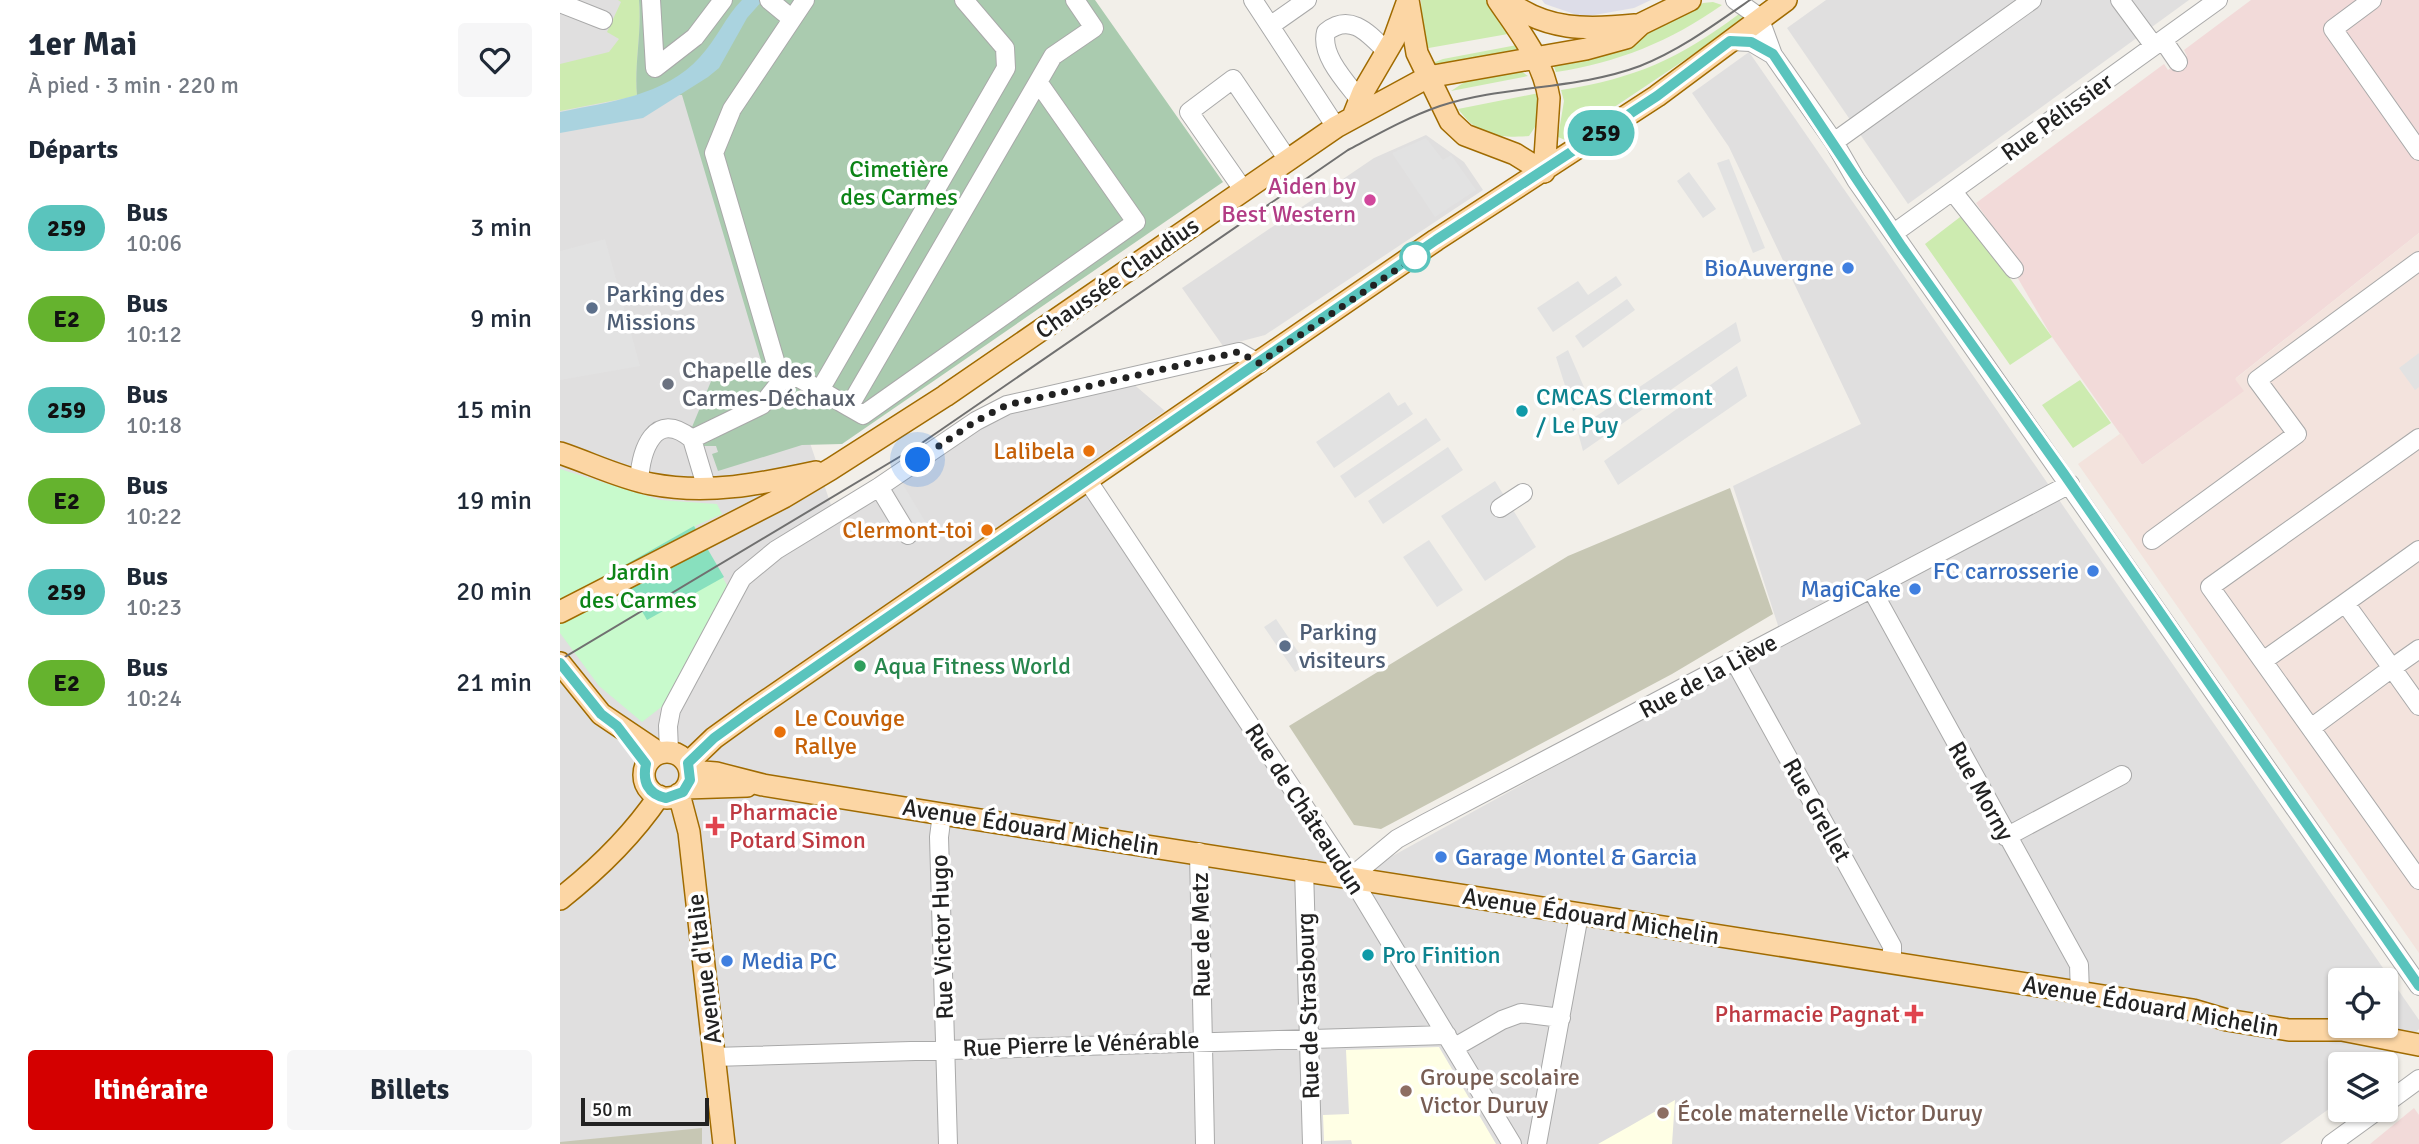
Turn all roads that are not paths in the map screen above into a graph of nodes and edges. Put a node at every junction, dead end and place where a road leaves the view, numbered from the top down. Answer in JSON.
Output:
{"nodes":[{"id":1,"x":651,"y":0,"type":"edge"},
{"id":2,"x":723,"y":0,"type":"edge"},
{"id":3,"x":769,"y":0,"type":"edge"},
{"id":4,"x":805,"y":0,"type":"edge"},
{"id":5,"x":964,"y":0,"type":"edge"},
{"id":6,"x":1075,"y":0,"type":"edge"},
{"id":7,"x":1307,"y":0,"type":"edge"},
{"id":8,"x":1498,"y":0,"type":"edge"},
{"id":9,"x":1506,"y":0,"type":"edge"},
{"id":10,"x":1690,"y":0,"type":"edge"},
{"id":11,"x":1735,"y":0,"type":"edge"},
{"id":12,"x":1786,"y":0,"type":"edge"},
{"id":13,"x":2032,"y":0,"type":"edge"},
{"id":14,"x":2120,"y":0,"type":"edge"},
{"id":15,"x":2218,"y":0,"type":"edge"},
{"id":16,"x":2372,"y":0,"type":"edge"},
{"id":17,"x":1408,"y":1,"type":"edge"},
{"id":18,"x":1255,"y":2,"type":"edge"},
{"id":19,"x":560,"y":3,"type":"edge"},
{"id":20,"x":1759,"y":17,"type":"junction"},
{"id":21,"x":792,"y":19,"type":"junction"},
{"id":22,"x":603,"y":20,"type":"dead end"},
{"id":23,"x":1641,"y":24,"type":"junction"},
{"id":24,"x":1270,"y":26,"type":"junction"},
{"id":25,"x":1730,"y":41,"type":"junction"},
{"id":26,"x":2159,"y":43,"type":"junction"},
{"id":27,"x":1387,"y":52,"type":"junction"},
{"id":28,"x":1773,"y":54,"type":"junction"},
{"id":29,"x":1536,"y":58,"type":"junction"},
{"id":30,"x":2178,"y":62,"type":"dead end"},
{"id":31,"x":1038,"y":82,"type":"junction"},
{"id":32,"x":1432,"y":87,"type":"junction"},
{"id":33,"x":1350,"y":115,"type":"junction"},
{"id":34,"x":1834,"y":142,"type":"junction"},
{"id":35,"x":2419,"y":151,"type":"edge"},
{"id":36,"x":1289,"y":160,"type":"junction"},
{"id":37,"x":1544,"y":172,"type":"junction"},
{"id":38,"x":1244,"y":191,"type":"junction"},
{"id":39,"x":1954,"y":193,"type":"junction"},
{"id":40,"x":1894,"y":233,"type":"junction"},
{"id":41,"x":2419,"y":261,"type":"edge"},
{"id":42,"x":2014,"y":269,"type":"dead end"},
{"id":43,"x":1259,"y":363,"type":"junction"},
{"id":44,"x":781,"y":381,"type":"junction"},
{"id":45,"x":820,"y":390,"type":"junction"},
{"id":46,"x":849,"y":407,"type":"junction"},
{"id":47,"x":2419,"y":438,"type":"edge"},
{"id":48,"x":692,"y":439,"type":"junction"},
{"id":49,"x":560,"y":453,"type":"edge"},
{"id":50,"x":831,"y":469,"type":"junction"},
{"id":51,"x":639,"y":481,"type":"junction"},
{"id":52,"x":1088,"y":481,"type":"junction"},
{"id":53,"x":2070,"y":484,"type":"junction"},
{"id":54,"x":879,"y":487,"type":"junction"},
{"id":55,"x":707,"y":489,"type":"junction"},
{"id":56,"x":1523,"y":493,"type":"dead end"},
{"id":57,"x":1500,"y":508,"type":"dead end"},
{"id":58,"x":908,"y":536,"type":"dead end"},
{"id":59,"x":2152,"y":540,"type":"dead end"},
{"id":60,"x":2419,"y":550,"type":"edge"},
{"id":61,"x":1872,"y":590,"type":"junction"},
{"id":62,"x":2345,"y":603,"type":"junction"},
{"id":63,"x":560,"y":612,"type":"edge"},
{"id":64,"x":2419,"y":649,"type":"edge"},
{"id":65,"x":1734,"y":660,"type":"junction"},
{"id":66,"x":2263,"y":661,"type":"junction"},
{"id":67,"x":560,"y":663,"type":"edge"},
{"id":68,"x":2392,"y":668,"type":"junction"},
{"id":69,"x":2419,"y":706,"type":"edge"},
{"id":70,"x":2311,"y":728,"type":"junction"},
{"id":71,"x":658,"y":756,"type":"junction"},
{"id":72,"x":2122,"y":775,"type":"dead end"},
{"id":73,"x":680,"y":783,"type":"junction"},
{"id":74,"x":942,"y":814,"type":"junction"},
{"id":75,"x":2006,"y":837,"type":"junction"},
{"id":76,"x":1199,"y":852,"type":"junction"},
{"id":77,"x":1304,"y":869,"type":"junction"},
{"id":78,"x":1352,"y":877,"type":"junction"},
{"id":79,"x":2419,"y":880,"type":"edge"},
{"id":80,"x":560,"y":899,"type":"edge"},
{"id":81,"x":1579,"y":915,"type":"junction"},
{"id":82,"x":1892,"y":963,"type":"junction"},
{"id":83,"x":2419,"y":986,"type":"edge"},
{"id":84,"x":2080,"y":993,"type":"junction"},
{"id":85,"x":1561,"y":1018,"type":"junction"},
{"id":86,"x":1309,"y":1039,"type":"junction"},
{"id":87,"x":1204,"y":1040,"type":"junction"},
{"id":88,"x":1451,"y":1041,"type":"junction"},
{"id":89,"x":2419,"y":1045,"type":"edge"},
{"id":90,"x":946,"y":1049,"type":"junction"},
{"id":91,"x":714,"y":1057,"type":"junction"},
{"id":92,"x":2419,"y":1079,"type":"edge"},
{"id":93,"x":2398,"y":1094,"type":"edge"},
{"id":94,"x":2362,"y":1122,"type":"edge"},
{"id":95,"x":724,"y":1144,"type":"edge"},
{"id":96,"x":948,"y":1144,"type":"edge"},
{"id":97,"x":1205,"y":1144,"type":"edge"},
{"id":98,"x":1312,"y":1144,"type":"edge"},
{"id":99,"x":1512,"y":1144,"type":"edge"},
{"id":100,"x":1537,"y":1144,"type":"edge"},
{"id":101,"x":2332,"y":1144,"type":"edge"}],
"edges":[{"from":1,"to":2,"type":"street"},
{"from":3,"to":21,"type":"street"},
{"from":4,"to":21,"type":"street"},
{"from":5,"to":45,"type":"street"},
{"from":6,"to":31,"type":"street"},
{"from":7,"to":24,"type":"street"},
{"from":8,"to":29,"type":"main road"},
{"from":9,"to":23,"type":"main road"},
{"from":10,"to":23,"type":"main road","name":"Chaussée Claudius"},
{"from":11,"to":20,"type":"street"},
{"from":12,"to":20,"type":"main road"},
{"from":13,"to":34,"type":"street"},
{"from":14,"to":26,"type":"street"},
{"from":15,"to":26,"type":"street","name":"Rue Pélissier"},
{"from":16,"to":35,"type":"street"},
{"from":17,"to":27,"type":"main road"},
{"from":17,"to":32,"type":"main road"},
{"from":18,"to":24,"type":"street"},
{"from":19,"to":22,"type":"street"},
{"from":20,"to":25,"type":"main road"},
{"from":20,"to":28,"type":"street"},
{"from":21,"to":44,"type":"street"},
{"from":23,"to":29,"type":"main road","name":"Chaussée Claudius"},
{"from":24,"to":33,"type":"street"},
{"from":25,"to":28,"type":"street"},
{"from":25,"to":37,"type":"main road"},
{"from":26,"to":30,"type":"street"},
{"from":26,"to":39,"type":"street","name":"Rue Pélissier"},
{"from":27,"to":33,"type":"main road"},
{"from":27,"to":33,"type":"street"},
{"from":28,"to":34,"type":"street"},
{"from":29,"to":32,"type":"main road","name":"Chaussée Claudius"},
{"from":29,"to":37,"type":"main road"},
{"from":31,"to":46,"type":"street"},
{"from":31,"to":46,"type":"street"},
{"from":32,"to":33,"type":"main road","name":"Chaussée Claudius"},
{"from":32,"to":37,"type":"main road"},
{"from":33,"to":36,"type":"main road","name":"Chaussée Claudius"},
{"from":34,"to":40,"type":"street"},
{"from":36,"to":38,"type":"main road","name":"Chaussée Claudius"},
{"from":36,"to":38,"type":"street"},
{"from":37,"to":43,"type":"main road"},
{"from":38,"to":50,"type":"main road","name":"Chaussée Claudius"},
{"from":39,"to":40,"type":"street","name":"Rue Pélissier"},
{"from":39,"to":42,"type":"street"},
{"from":40,"to":53,"type":"street"},
{"from":41,"to":59,"type":"street"},
{"from":43,"to":52,"type":"main road"},
{"from":43,"to":54,"type":"street"},
{"from":44,"to":45,"type":"street"},
{"from":44,"to":48,"type":"street"},
{"from":45,"to":46,"type":"street"},
{"from":47,"to":66,"type":"street"},
{"from":48,"to":51,"type":"street"},
{"from":48,"to":55,"type":"street"},
{"from":49,"to":51,"type":"main road"},
{"from":50,"to":55,"type":"main road"},
{"from":50,"to":63,"type":"main road","name":"Chaussée Claudius"},
{"from":51,"to":55,"type":"main road"},
{"from":52,"to":73,"type":"main road"},
{"from":52,"to":78,"type":"street","name":"Rue de Châteaudun"},
{"from":53,"to":61,"type":"street","name":"Rue de la Liève"},
{"from":53,"to":83,"type":"street"},
{"from":54,"to":58,"type":"street"},
{"from":54,"to":71,"type":"street"},
{"from":56,"to":57,"type":"street"},
{"from":60,"to":62,"type":"street"},
{"from":61,"to":65,"type":"street","name":"Rue de la Liève"},
{"from":61,"to":75,"type":"street","name":"Rue Morny"},
{"from":62,"to":66,"type":"street"},
{"from":62,"to":68,"type":"street"},
{"from":64,"to":68,"type":"street"},
{"from":65,"to":78,"type":"street","name":"Rue de la Liève"},
{"from":65,"to":82,"type":"street","name":"Rue Grellet"},
{"from":66,"to":70,"type":"street"},
{"from":67,"to":71,"type":"main road"},
{"from":68,"to":69,"type":"street"},
{"from":68,"to":70,"type":"street"},
{"from":70,"to":79,"type":"street"},
{"from":71,"to":73,"type":"main road"},
{"from":71,"to":73,"type":"main road","name":"Avenue d'Italie"},
{"from":72,"to":75,"type":"street"},
{"from":73,"to":74,"type":"main road","name":"Avenue Édouard Michelin"},
{"from":73,"to":80,"type":"main road"},
{"from":73,"to":91,"type":"main road","name":"Avenue d'Italie"},
{"from":74,"to":76,"type":"main road","name":"Avenue Édouard Michelin"},
{"from":74,"to":90,"type":"street","name":"Rue Victor Hugo"},
{"from":75,"to":84,"type":"street","name":"Rue Morny"},
{"from":76,"to":77,"type":"main road","name":"Avenue Édouard Michelin"},
{"from":76,"to":87,"type":"street","name":"Rue de Metz"},
{"from":77,"to":78,"type":"main road","name":"Avenue Édouard Michelin"},
{"from":77,"to":86,"type":"street","name":"Rue de Strasbourg"},
{"from":78,"to":81,"type":"main road","name":"Avenue Édouard Michelin"},
{"from":78,"to":88,"type":"street","name":"Rue de Châteaudun"},
{"from":81,"to":82,"type":"main road","name":"Avenue Édouard Michelin"},
{"from":81,"to":85,"type":"street"},
{"from":82,"to":84,"type":"main road","name":"Avenue Édouard Michelin"},
{"from":84,"to":89,"type":"main road","name":"Avenue Édouard Michelin"},
{"from":85,"to":88,"type":"street"},
{"from":85,"to":100,"type":"street"},
{"from":86,"to":87,"type":"street","name":"Rue Pierre le Vénérable"},
{"from":86,"to":88,"type":"street","name":"Rue Pierre le Vénérable"},
{"from":86,"to":98,"type":"street","name":"Rue de Strasbourg"},
{"from":87,"to":90,"type":"street","name":"Rue Pierre le Vénérable"},
{"from":87,"to":97,"type":"street","name":"Rue de Metz"},
{"from":88,"to":99,"type":"street","name":"Rue de Châteaudun"},
{"from":90,"to":91,"type":"street","name":"Rue Pierre le Vénérable"},
{"from":90,"to":96,"type":"street","name":"Rue Victor Hugo"},
{"from":91,"to":95,"type":"main road","name":"Avenue d'Italie"},
{"from":92,"to":93,"type":"street"},
{"from":94,"to":101,"type":"street"}]}
